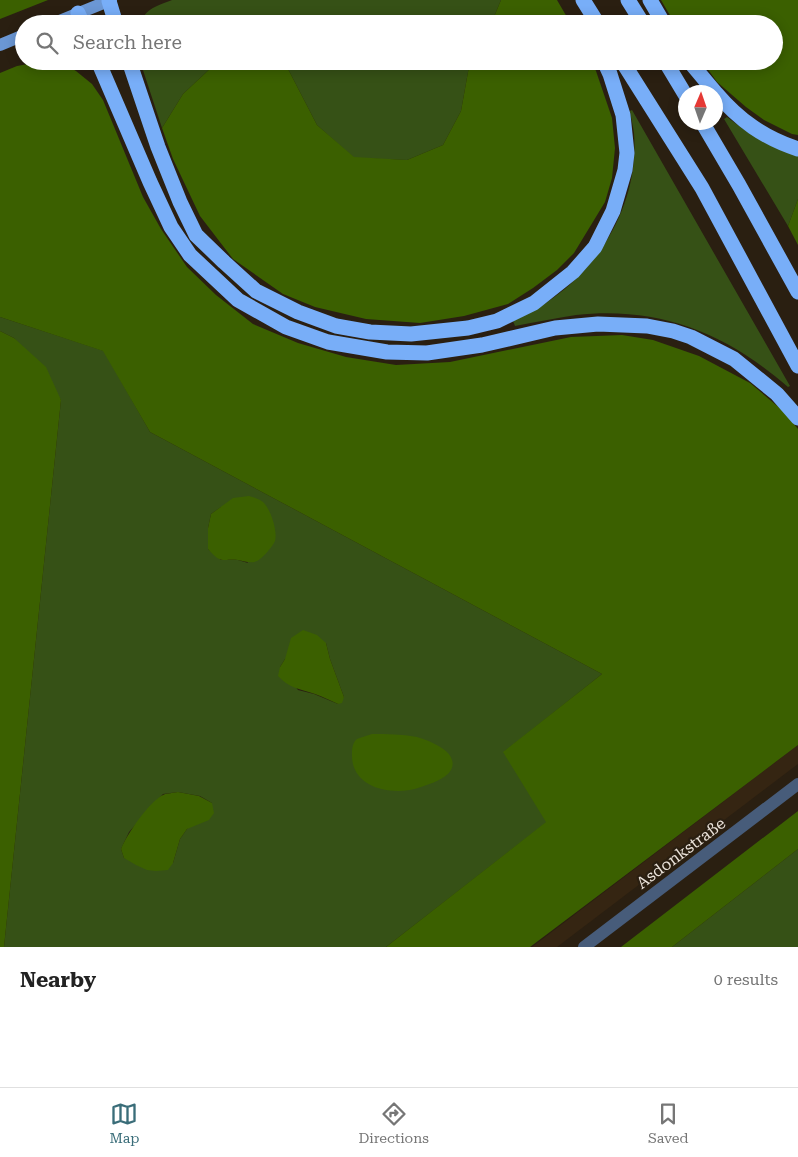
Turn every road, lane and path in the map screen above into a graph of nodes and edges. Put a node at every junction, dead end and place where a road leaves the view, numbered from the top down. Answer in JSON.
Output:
{"nodes":[{"id":1,"x":110,"y":0,"type":"edge"},
{"id":2,"x":628,"y":0,"type":"edge"},
{"id":3,"x":650,"y":0,"type":"edge"},
{"id":4,"x":86,"y":15,"type":"edge"},
{"id":5,"x":114,"y":15,"type":"edge"},
{"id":6,"x":637,"y":15,"type":"edge"},
{"id":7,"x":659,"y":15,"type":"edge"},
{"id":8,"x":15,"y":39,"type":"edge"},
{"id":9,"x":0,"y":45,"type":"edge"},
{"id":10,"x":102,"y":70,"type":"edge"},
{"id":11,"x":132,"y":70,"type":"edge"},
{"id":12,"x":608,"y":70,"type":"edge"},
{"id":13,"x":628,"y":70,"type":"edge"},
{"id":14,"x":670,"y":70,"type":"edge"},
{"id":15,"x":696,"y":70,"type":"edge"},
{"id":16,"x":679,"y":85,"type":"edge"},
{"id":17,"x":708,"y":85,"type":"edge"},
{"id":18,"x":723,"y":101,"type":"edge"},
{"id":19,"x":707,"y":130,"type":"edge"},
{"id":20,"x":798,"y":149,"type":"edge"},
{"id":21,"x":798,"y":292,"type":"edge"},
{"id":22,"x":798,"y":366,"type":"edge"},
{"id":23,"x":798,"y":418,"type":"edge"},
{"id":24,"x":798,"y":784,"type":"edge"},
{"id":25,"x":584,"y":947,"type":"edge"}],
"edges":[{"from":1,"to":4,"type":"main road"},
{"from":1,"to":5,"type":"highway"},
{"from":2,"to":6,"type":"highway"},
{"from":3,"to":7,"type":"highway"},
{"from":8,"to":9,"type":"main road"},
{"from":10,"to":23,"type":"highway"},
{"from":11,"to":12,"type":"highway"},
{"from":13,"to":22,"type":"highway"},
{"from":14,"to":16,"type":"highway"},
{"from":15,"to":17,"type":"highway"},
{"from":18,"to":20,"type":"highway"},
{"from":19,"to":21,"type":"highway"},
{"from":24,"to":25,"type":"street","name":"Asdonkstraße"}]}
